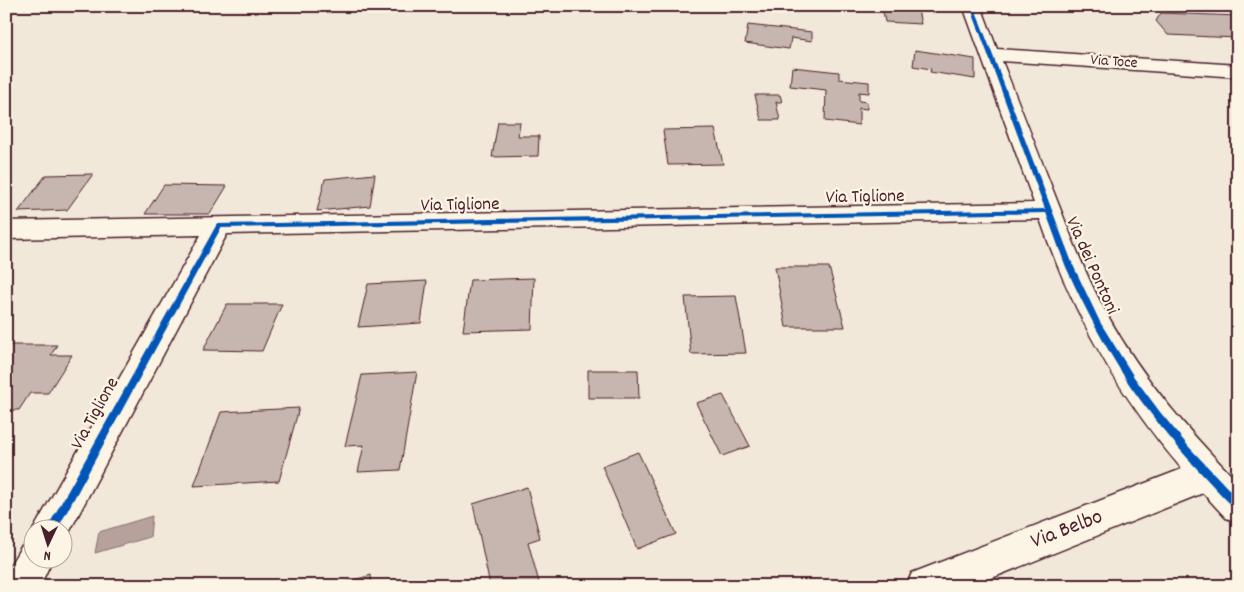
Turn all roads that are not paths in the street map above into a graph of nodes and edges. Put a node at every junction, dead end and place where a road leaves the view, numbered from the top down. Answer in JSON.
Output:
{"nodes":[{"id":1,"x":972,"y":6,"type":"edge"},
{"id":2,"x":990,"y":54,"type":"junction"},
{"id":3,"x":1238,"y":71,"type":"edge"},
{"id":4,"x":1048,"y":211,"type":"junction"},
{"id":5,"x":218,"y":226,"type":"junction"},
{"id":6,"x":6,"y":230,"type":"edge"},
{"id":7,"x":1208,"y":475,"type":"junction"},
{"id":8,"x":1238,"y":506,"type":"edge"},
{"id":9,"x":56,"y":520,"type":"edge"},
{"id":10,"x":28,"y":570,"type":"edge"},
{"id":11,"x":19,"y":586,"type":"edge"},
{"id":12,"x":925,"y":586,"type":"edge"}],
"edges":[{"from":1,"to":2,"type":"street","name":"Via dei Pontoni"},
{"from":2,"to":3,"type":"street","name":"Via Toce"},
{"from":2,"to":4,"type":"street","name":"Via dei Pontoni"},
{"from":4,"to":5,"type":"street","name":"Via Tiglione"},
{"from":4,"to":7,"type":"street","name":"Via dei Pontoni"},
{"from":5,"to":6,"type":"street","name":"Via Tiglione"},
{"from":5,"to":9,"type":"street","name":"Via Tiglione"},
{"from":7,"to":8,"type":"street","name":"Via dei Pontoni"},
{"from":7,"to":12,"type":"street","name":"Via Belbo"},
{"from":10,"to":11,"type":"street"}]}
